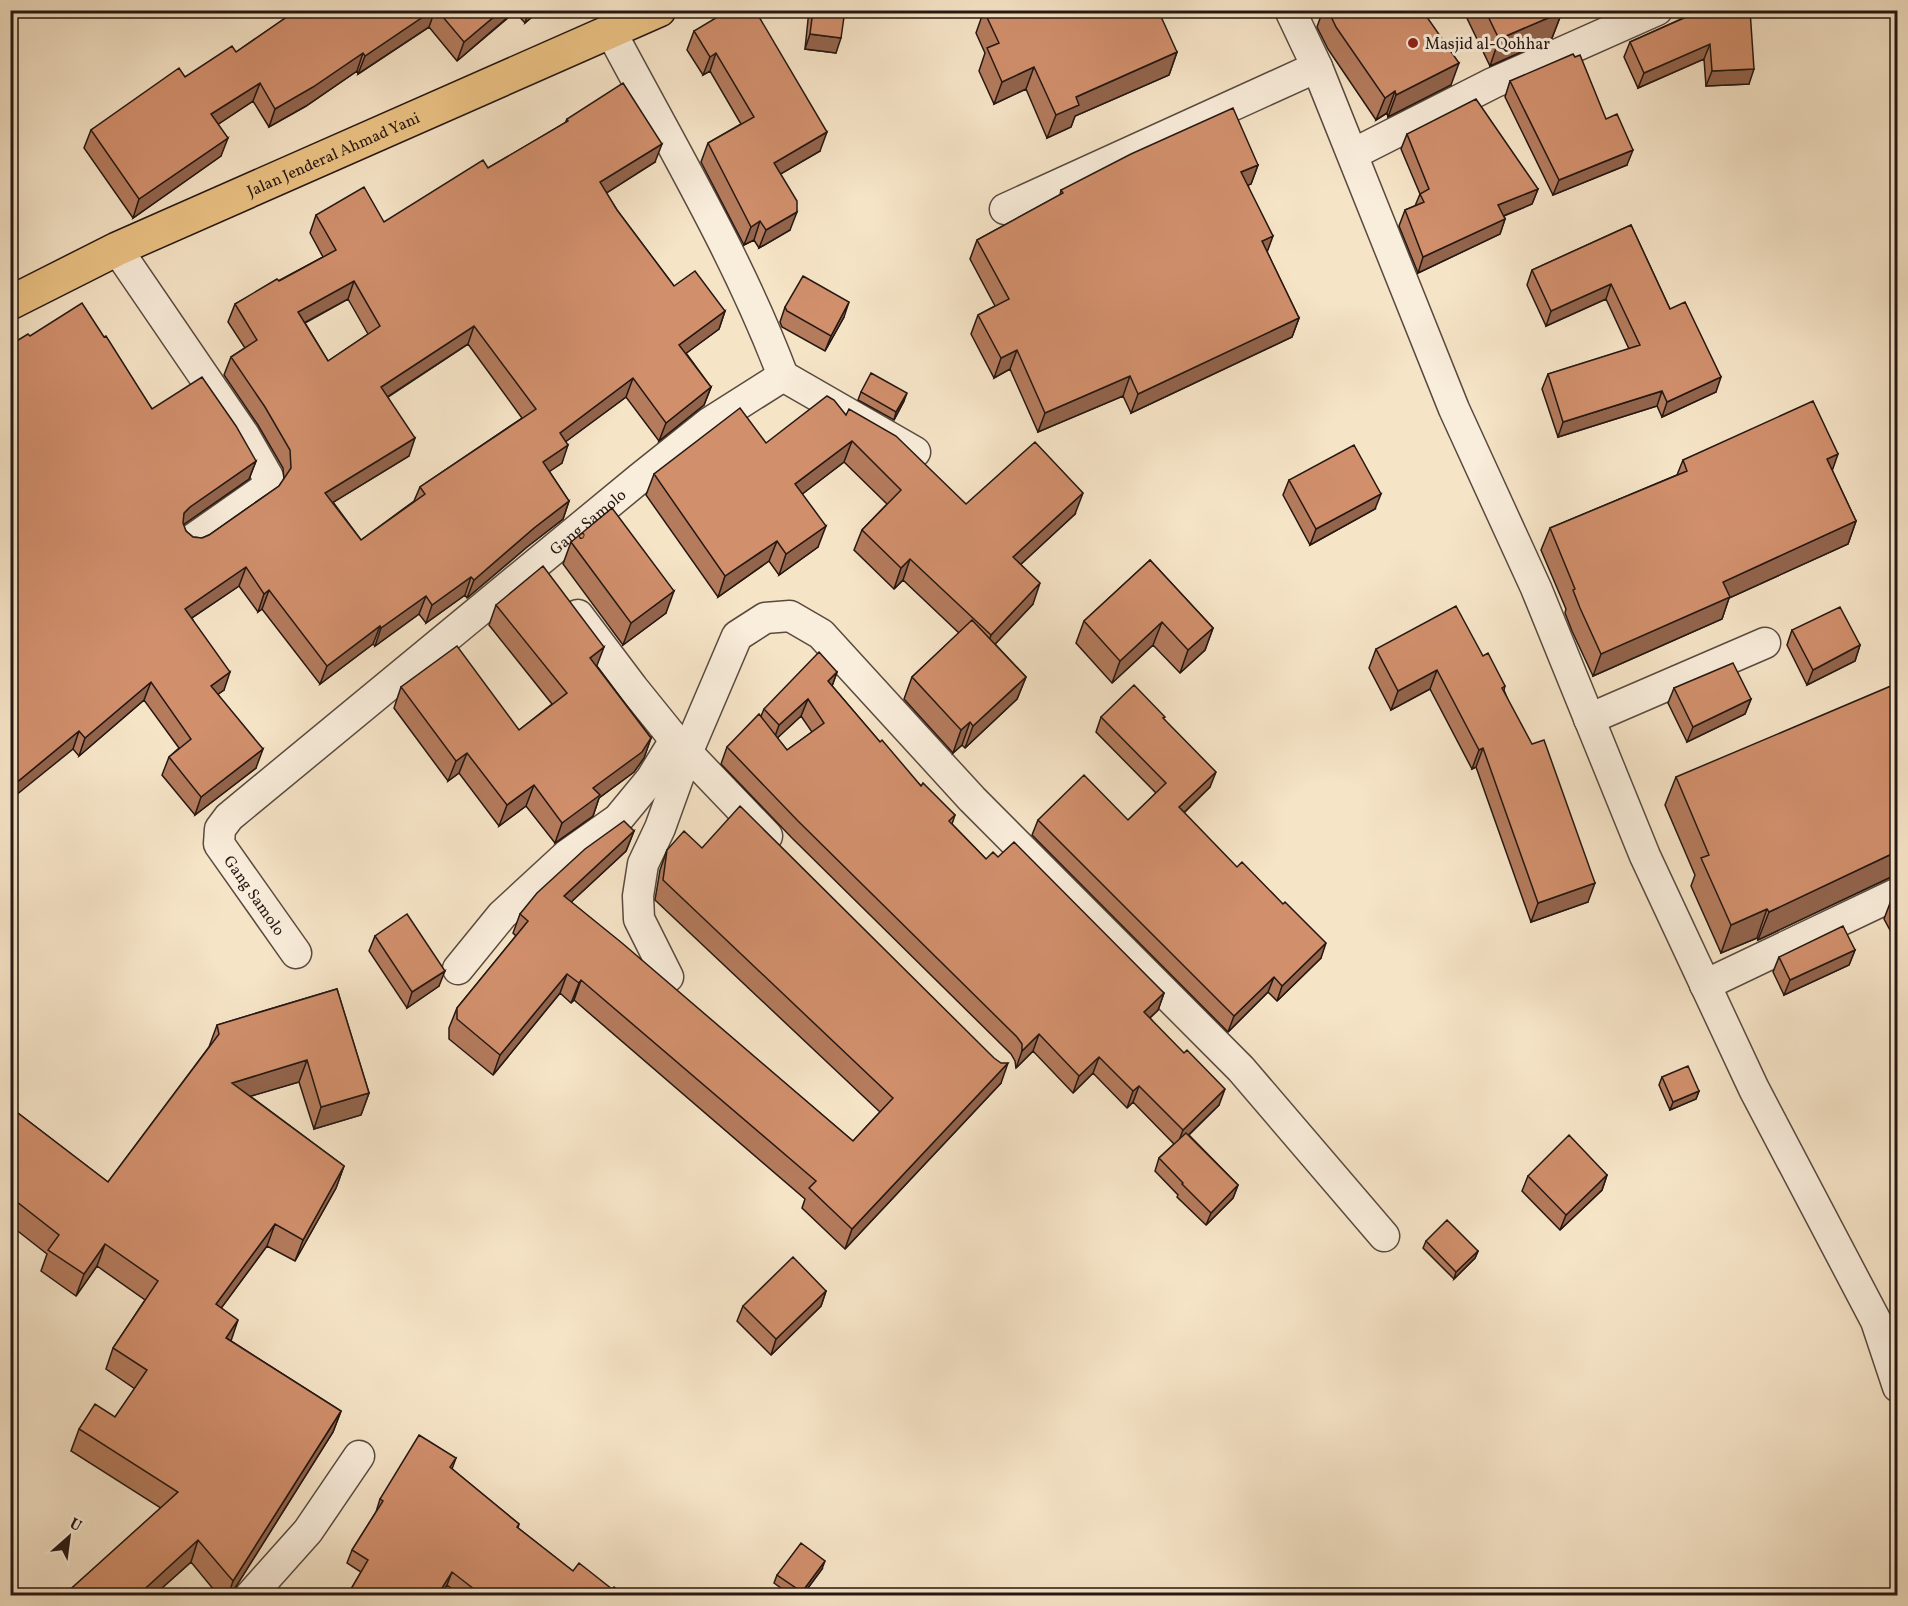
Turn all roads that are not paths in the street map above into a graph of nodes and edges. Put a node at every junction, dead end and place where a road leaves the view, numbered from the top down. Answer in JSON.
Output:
{"nodes":[{"id":1,"x":659,"y":10,"type":"edge"},
{"id":2,"x":1290,"y":10,"type":"edge"},
{"id":3,"x":1657,"y":10,"type":"edge"},
{"id":4,"x":611,"y":32,"type":"junction"},
{"id":5,"x":1317,"y":67,"type":"junction"},
{"id":6,"x":1353,"y":154,"type":"junction"},
{"id":7,"x":1005,"y":209,"type":"dead end"},
{"id":8,"x":117,"y":249,"type":"junction"},
{"id":9,"x":10,"y":303,"type":"edge"},
{"id":10,"x":783,"y":376,"type":"junction"},
{"id":11,"x":915,"y":452,"type":"edge"},
{"id":12,"x":193,"y":539,"type":"edge"},
{"id":13,"x":552,"y":579,"type":"junction"},
{"id":14,"x":1766,"y":643,"type":"dead end"},
{"id":15,"x":1589,"y":719,"type":"junction"},
{"id":16,"x":681,"y":747,"type":"junction"},
{"id":17,"x":788,"y":858,"type":"edge"},
{"id":18,"x":1898,"y":893,"type":"edge"},
{"id":19,"x":296,"y":953,"type":"dead end"},
{"id":20,"x":458,"y":969,"type":"dead end"},
{"id":21,"x":668,"y":977,"type":"dead end"},
{"id":22,"x":1705,"y":985,"type":"junction"},
{"id":23,"x":1384,"y":1236,"type":"dead end"},
{"id":24,"x":1898,"y":1387,"type":"edge"},
{"id":25,"x":359,"y":1456,"type":"dead end"},
{"id":26,"x":250,"y":1596,"type":"edge"}],
"edges":[{"from":1,"to":4,"type":"highway","name":"Jalan Jenderal Ahmad Yani"},
{"from":2,"to":5,"type":"street"},
{"from":3,"to":6,"type":"street"},
{"from":4,"to":8,"type":"highway","name":"Jalan Jenderal Ahmad Yani"},
{"from":4,"to":10,"type":"street"},
{"from":5,"to":6,"type":"street"},
{"from":5,"to":7,"type":"street"},
{"from":6,"to":15,"type":"street"},
{"from":8,"to":9,"type":"highway","name":"Jalan Jenderal Ahmad Yani"},
{"from":8,"to":12,"type":"street"},
{"from":10,"to":11,"type":"street"},
{"from":10,"to":13,"type":"street","name":"Gang Samolo"},
{"from":13,"to":16,"type":"street"},
{"from":13,"to":19,"type":"street","name":"Gang Samolo"},
{"from":14,"to":15,"type":"street"},
{"from":15,"to":22,"type":"street"},
{"from":16,"to":17,"type":"street"},
{"from":16,"to":20,"type":"street"},
{"from":16,"to":21,"type":"street"},
{"from":16,"to":23,"type":"street"},
{"from":18,"to":22,"type":"street"},
{"from":22,"to":24,"type":"street"},
{"from":25,"to":26,"type":"street"}]}
